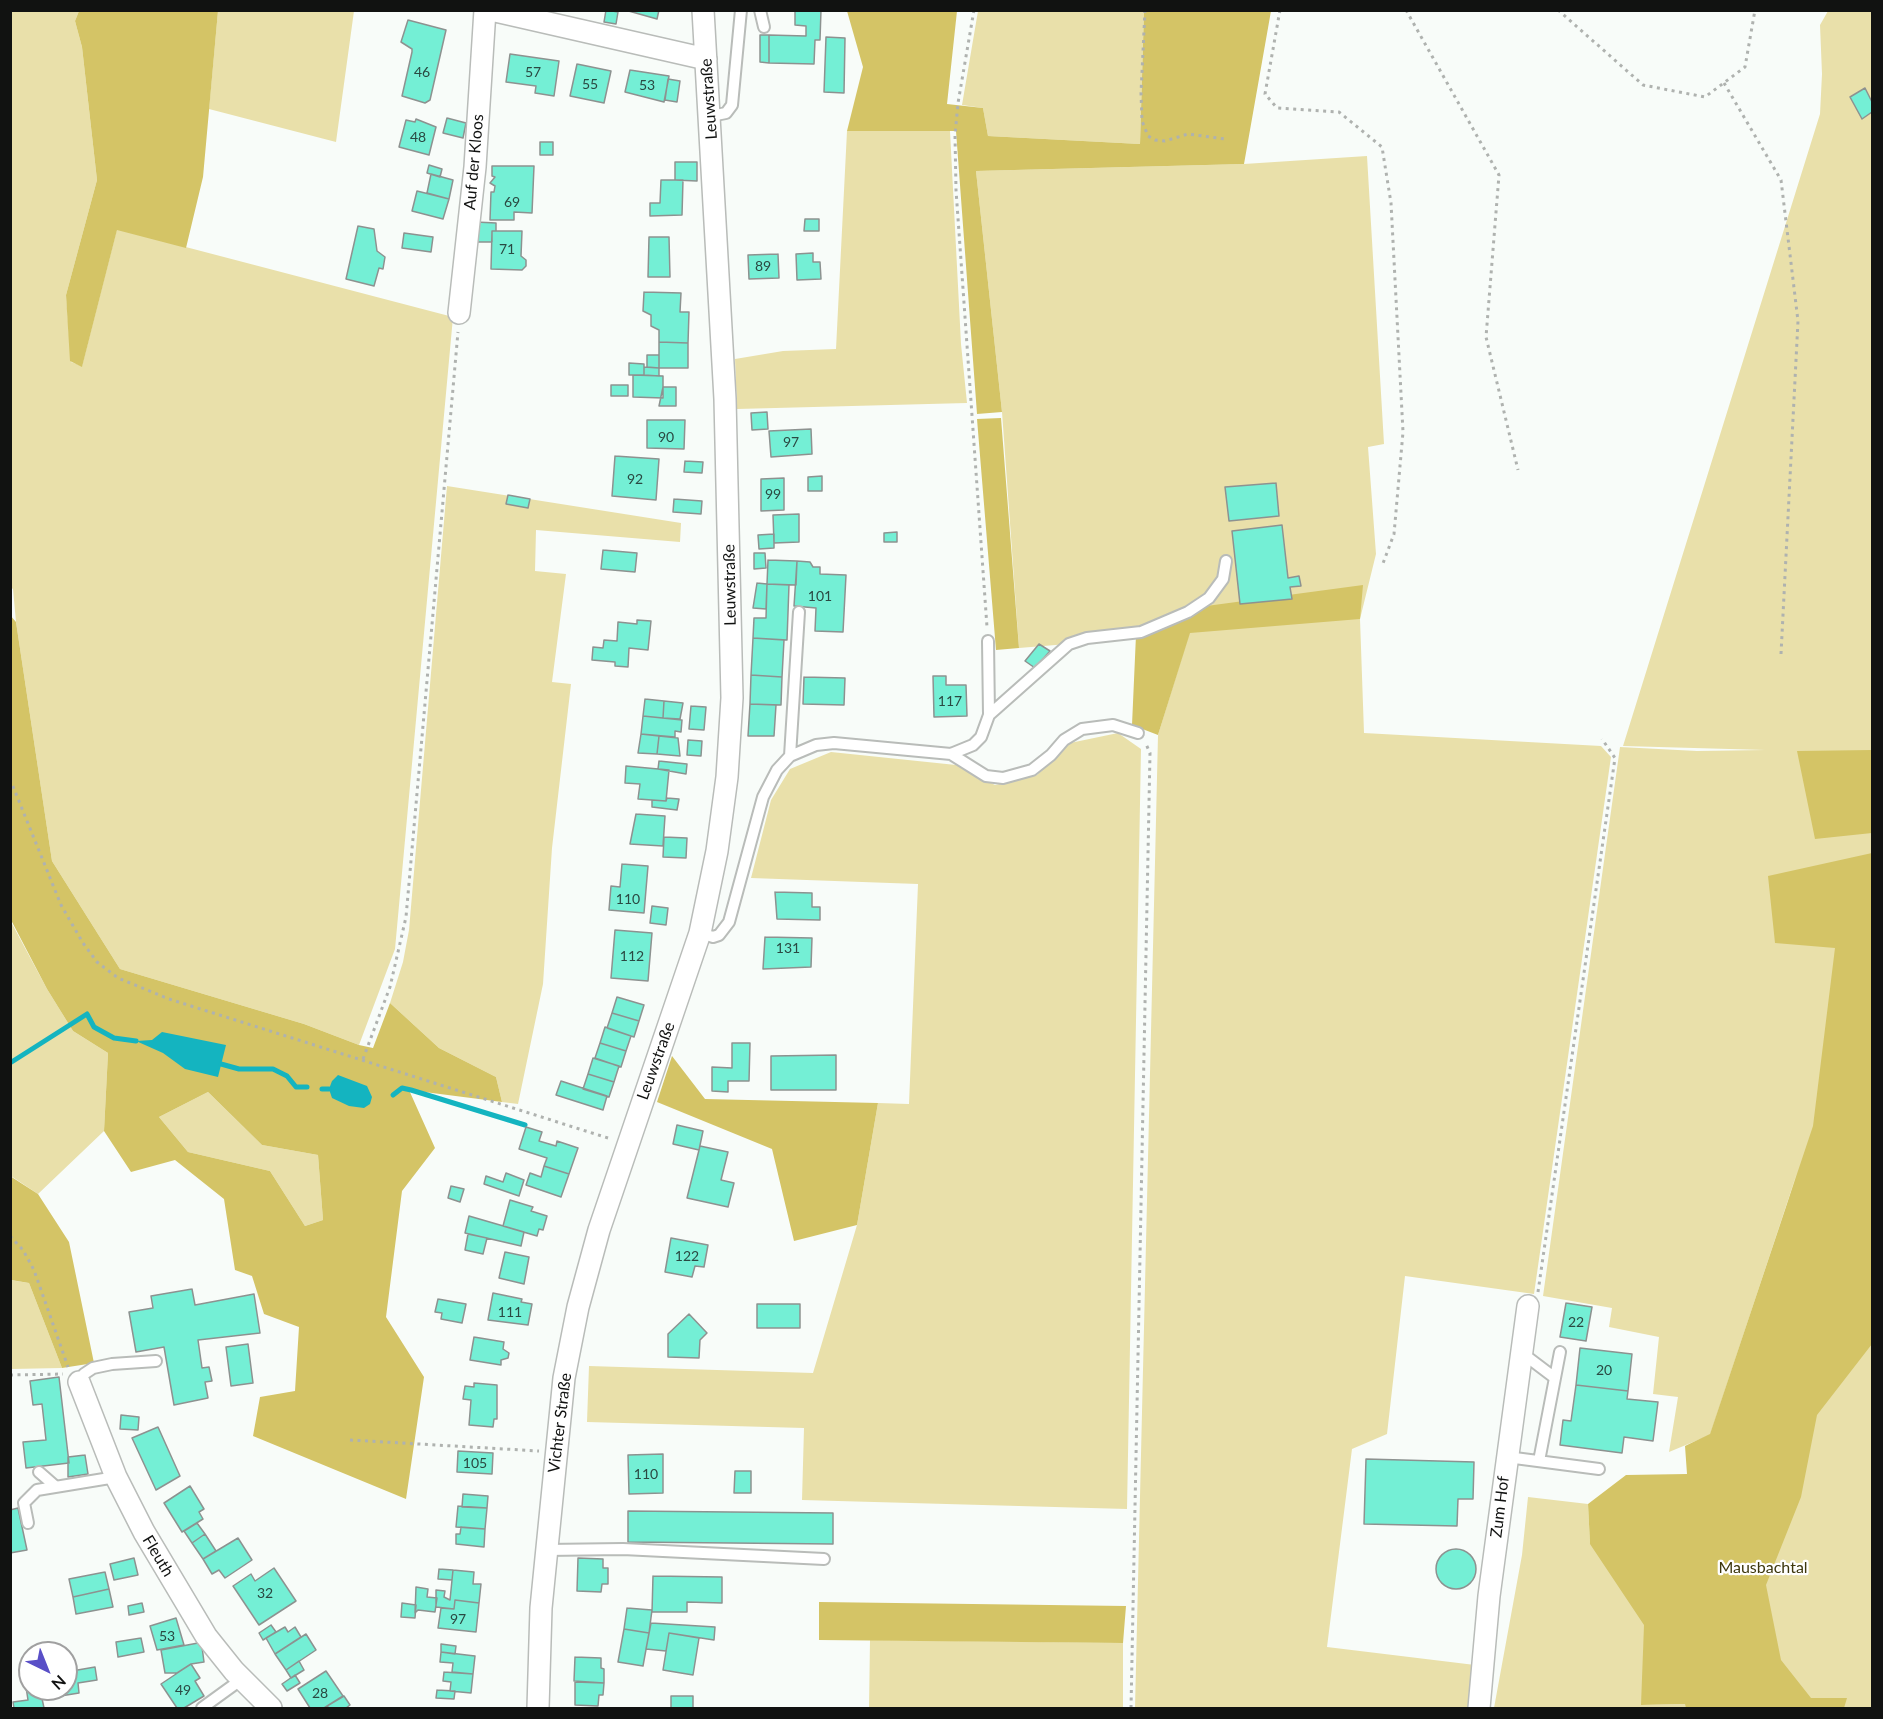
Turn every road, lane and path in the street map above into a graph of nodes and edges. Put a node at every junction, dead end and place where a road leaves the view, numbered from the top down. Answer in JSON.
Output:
{"nodes":[{"id":1,"x":486,"y":10,"type":"edge"},
{"id":2,"x":491,"y":10,"type":"edge"},
{"id":3,"x":703,"y":10,"type":"edge"},
{"id":4,"x":741,"y":10,"type":"edge"},
{"id":5,"x":760,"y":10,"type":"edge"},
{"id":6,"x":974,"y":10,"type":"edge"},
{"id":7,"x":1145,"y":10,"type":"edge"},
{"id":8,"x":1280,"y":10,"type":"edge"},
{"id":9,"x":1406,"y":10,"type":"edge"},
{"id":10,"x":1557,"y":10,"type":"edge"},
{"id":11,"x":1755,"y":10,"type":"edge"},
{"id":12,"x":764,"y":27,"type":"dead end"},
{"id":13,"x":706,"y":59,"type":"junction"},
{"id":14,"x":1724,"y":82,"type":"junction"},
{"id":15,"x":711,"y":116,"type":"junction"},
{"id":16,"x":1225,"y":139,"type":"dead end"},
{"id":17,"x":459,"y":313,"type":"joint"},
{"id":18,"x":1518,"y":470,"type":"dead end"},
{"id":19,"x":1226,"y":561,"type":"dead end"},
{"id":20,"x":1382,"y":566,"type":"dead end"},
{"id":21,"x":10,"y":608,"type":"edge"},
{"id":22,"x":799,"y":612,"type":"dead end"},
{"id":23,"x":10,"y":627,"type":"edge"},
{"id":24,"x":988,"y":641,"type":"joint"},
{"id":25,"x":1781,"y":654,"type":"dead end"},
{"id":26,"x":989,"y":715,"type":"junction"},
{"id":27,"x":1138,"y":733,"type":"joint"},
{"id":28,"x":1602,"y":739,"type":"dead end"},
{"id":29,"x":951,"y":754,"type":"junction"},
{"id":30,"x":790,"y":756,"type":"junction"},
{"id":31,"x":10,"y":779,"type":"edge"},
{"id":32,"x":700,"y":933,"type":"junction"},
{"id":33,"x":363,"y":1059,"type":"junction"},
{"id":34,"x":626,"y":1144,"type":"junction"},
{"id":35,"x":10,"y":1236,"type":"edge"},
{"id":36,"x":1528,"y":1305,"type":"joint"},
{"id":37,"x":1521,"y":1352,"type":"junction"},
{"id":38,"x":1560,"y":1352,"type":"dead end"},
{"id":39,"x":156,"y":1361,"type":"dead end"},
{"id":40,"x":10,"y":1375,"type":"edge"},
{"id":41,"x":1556,"y":1378,"type":"junction"},
{"id":42,"x":79,"y":1382,"type":"joint"},
{"id":43,"x":350,"y":1440,"type":"dead end"},
{"id":44,"x":556,"y":1452,"type":"junction"},
{"id":45,"x":1506,"y":1457,"type":"junction"},
{"id":46,"x":1539,"y":1461,"type":"junction"},
{"id":47,"x":1599,"y":1469,"type":"dead end"},
{"id":48,"x":39,"y":1472,"type":"dead end"},
{"id":49,"x":116,"y":1476,"type":"junction"},
{"id":50,"x":55,"y":1486,"type":"junction"},
{"id":51,"x":28,"y":1523,"type":"dead end"},
{"id":52,"x":546,"y":1550,"type":"junction"},
{"id":53,"x":824,"y":1559,"type":"dead end"},
{"id":54,"x":242,"y":1679,"type":"junction"},
{"id":55,"x":202,"y":1708,"type":"edge"},
{"id":56,"x":271,"y":1708,"type":"edge"},
{"id":57,"x":538,"y":1708,"type":"edge"},
{"id":58,"x":1131,"y":1708,"type":"edge"},
{"id":59,"x":1479,"y":1708,"type":"edge"}],
"edges":[{"from":1,"to":17,"type":"street","name":"Auf der Kloos"},
{"from":2,"to":13,"type":"street"},
{"from":3,"to":13,"type":"street","name":"Leuwstraße"},
{"from":4,"to":15,"type":"lane"},
{"from":5,"to":12,"type":"lane"},
{"from":6,"to":24,"type":"path"},
{"from":7,"to":16,"type":"path"},
{"from":8,"to":20,"type":"path"},
{"from":9,"to":18,"type":"path"},
{"from":10,"to":14,"type":"path"},
{"from":11,"to":14,"type":"path"},
{"from":13,"to":15,"type":"street","name":"Leuwstraße"},
{"from":14,"to":25,"type":"path"},
{"from":15,"to":32,"type":"street","name":"Leuwstraße"},
{"from":17,"to":33,"type":"path"},
{"from":19,"to":26,"type":"lane"},
{"from":21,"to":23,"type":"path"},
{"from":22,"to":30,"type":"lane"},
{"from":24,"to":26,"type":"lane"},
{"from":26,"to":29,"type":"lane"},
{"from":27,"to":29,"type":"lane"},
{"from":27,"to":58,"type":"path"},
{"from":28,"to":36,"type":"path"},
{"from":29,"to":30,"type":"lane"},
{"from":30,"to":32,"type":"lane"},
{"from":31,"to":33,"type":"path"},
{"from":32,"to":34,"type":"street","name":"Leuwstraße"},
{"from":33,"to":34,"type":"path"},
{"from":34,"to":44,"type":"street","name":"Vichter Straße"},
{"from":35,"to":40,"type":"path"},
{"from":36,"to":37,"type":"street","name":"Zum Hof"},
{"from":37,"to":41,"type":"lane"},
{"from":37,"to":45,"type":"street","name":"Zum Hof"},
{"from":38,"to":41,"type":"lane"},
{"from":39,"to":42,"type":"lane"},
{"from":41,"to":46,"type":"lane"},
{"from":42,"to":49,"type":"street","name":"Fleuth"},
{"from":43,"to":44,"type":"path"},
{"from":44,"to":52,"type":"street","name":"Vichter Straße"},
{"from":45,"to":46,"type":"lane"},
{"from":45,"to":59,"type":"street","name":"Zum Hof"},
{"from":46,"to":47,"type":"lane"},
{"from":48,"to":50,"type":"lane"},
{"from":49,"to":50,"type":"lane"},
{"from":49,"to":54,"type":"street","name":"Fleuth"},
{"from":50,"to":51,"type":"lane"},
{"from":52,"to":53,"type":"lane"},
{"from":52,"to":57,"type":"street","name":"Vichter Straße"},
{"from":54,"to":55,"type":"lane"},
{"from":54,"to":56,"type":"street","name":"Fleuth"}]}
